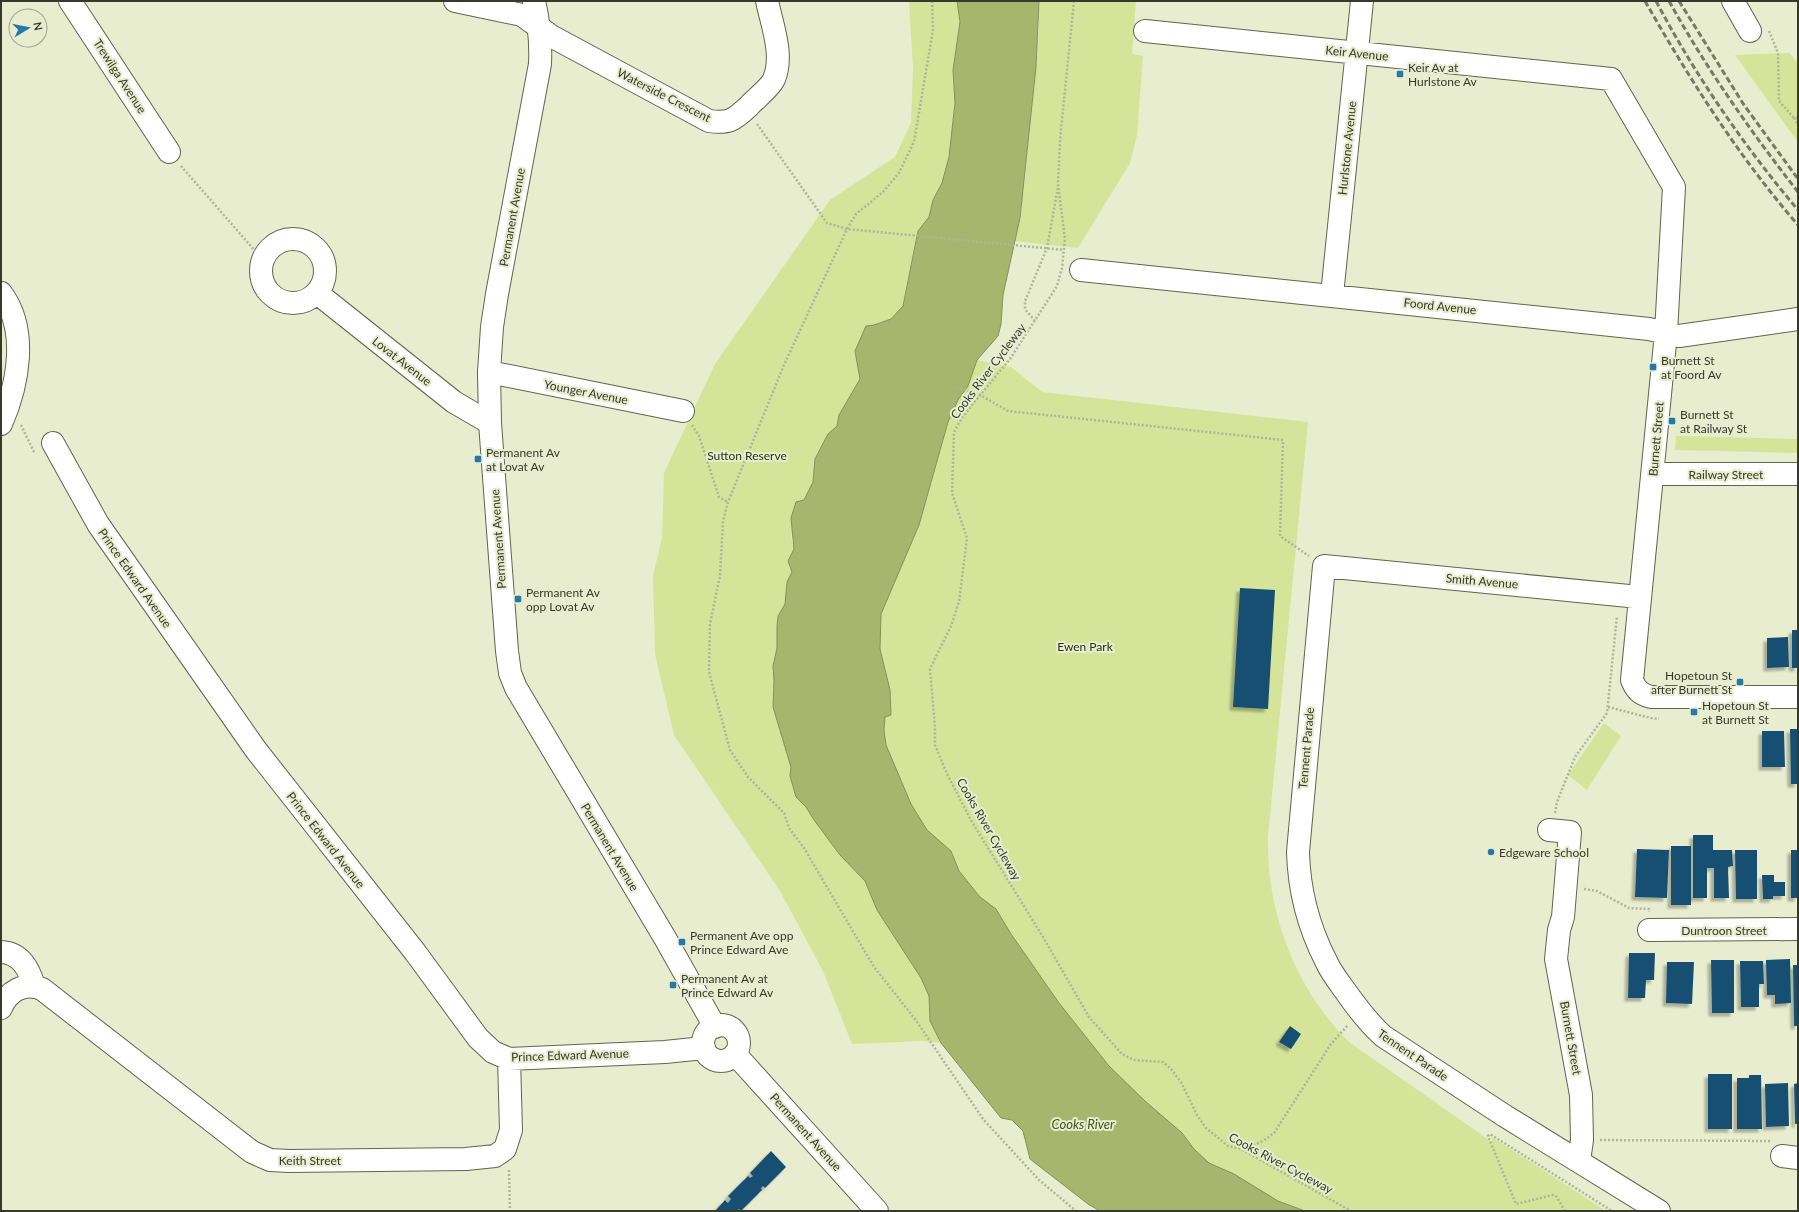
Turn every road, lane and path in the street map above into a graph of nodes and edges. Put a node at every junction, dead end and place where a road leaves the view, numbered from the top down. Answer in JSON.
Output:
{"nodes":[{"id":1,"x":70,"y":1,"type":"edge"},
{"id":2,"x":455,"y":1,"type":"edge"},
{"id":3,"x":534,"y":1,"type":"edge"},
{"id":4,"x":767,"y":1,"type":"edge"},
{"id":5,"x":932,"y":1,"type":"edge"},
{"id":6,"x":1074,"y":1,"type":"edge"},
{"id":7,"x":1362,"y":1,"type":"edge"},
{"id":8,"x":1733,"y":1,"type":"edge"},
{"id":9,"x":540,"y":28,"type":"junction"},
{"id":10,"x":1145,"y":31,"type":"dead end"},
{"id":11,"x":1750,"y":31,"type":"joint"},
{"id":12,"x":1358,"y":54,"type":"junction"},
{"id":13,"x":744,"y":110,"type":"junction"},
{"id":14,"x":1794,"y":118,"type":"junction"},
{"id":15,"x":1798,"y":118,"type":"edge"},
{"id":16,"x":1798,"y":124,"type":"edge"},
{"id":17,"x":169,"y":152,"type":"joint"},
{"id":18,"x":1058,"y":184,"type":"junction"},
{"id":19,"x":1674,"y":187,"type":"joint"},
{"id":20,"x":847,"y":229,"type":"junction"},
{"id":21,"x":1048,"y":248,"type":"junction"},
{"id":22,"x":1064,"y":250,"type":"junction"},
{"id":23,"x":263,"y":260,"type":"junction"},
{"id":24,"x":1081,"y":270,"type":"dead end"},
{"id":25,"x":1,"y":293,"type":"edge"},
{"id":26,"x":317,"y":293,"type":"junction"},
{"id":27,"x":1332,"y":295,"type":"junction"},
{"id":28,"x":1798,"y":319,"type":"edge"},
{"id":29,"x":1035,"y":321,"type":"junction"},
{"id":30,"x":1666,"y":333,"type":"junction"},
{"id":31,"x":489,"y":372,"type":"junction"},
{"id":32,"x":956,"y":387,"type":"dead end"},
{"id":33,"x":980,"y":395,"type":"junction"},
{"id":34,"x":10,"y":403,"type":"junction"},
{"id":35,"x":683,"y":411,"type":"joint"},
{"id":36,"x":490,"y":423,"type":"junction"},
{"id":37,"x":1,"y":424,"type":"edge"},
{"id":38,"x":43,"y":447,"type":"joint"},
{"id":39,"x":1653,"y":474,"type":"junction"},
{"id":40,"x":1798,"y":474,"type":"edge"},
{"id":41,"x":728,"y":502,"type":"junction"},
{"id":42,"x":1324,"y":566,"type":"junction"},
{"id":43,"x":1639,"y":597,"type":"junction"},
{"id":44,"x":1617,"y":616,"type":"dead end"},
{"id":45,"x":1798,"y":697,"type":"edge"},
{"id":46,"x":1608,"y":707,"type":"junction"},
{"id":47,"x":1659,"y":719,"type":"dead end"},
{"id":48,"x":1551,"y":830,"type":"joint"},
{"id":49,"x":1565,"y":888,"type":"junction"},
{"id":50,"x":1629,"y":908,"type":"dead end"},
{"id":51,"x":1798,"y":929,"type":"edge"},
{"id":52,"x":1649,"y":930,"type":"dead end"},
{"id":53,"x":1,"y":952,"type":"edge"},
{"id":54,"x":34,"y":986,"type":"junction"},
{"id":55,"x":5,"y":1002,"type":"edge"},
{"id":56,"x":1360,"y":1011,"type":"junction"},
{"id":57,"x":715,"y":1027,"type":"junction"},
{"id":58,"x":704,"y":1048,"type":"junction"},
{"id":59,"x":735,"y":1054,"type":"junction"},
{"id":60,"x":509,"y":1059,"type":"junction"},
{"id":61,"x":1600,"y":1140,"type":"dead end"},
{"id":62,"x":1760,"y":1141,"type":"dead end"},
{"id":63,"x":508,"y":1144,"type":"junction"},
{"id":64,"x":1241,"y":1150,"type":"junction"},
{"id":65,"x":1579,"y":1161,"type":"junction"},
{"id":66,"x":510,"y":1211,"type":"edge"},
{"id":67,"x":877,"y":1211,"type":"edge"},
{"id":68,"x":1076,"y":1211,"type":"edge"},
{"id":69,"x":1351,"y":1211,"type":"edge"},
{"id":70,"x":1566,"y":1211,"type":"edge"},
{"id":71,"x":1612,"y":1211,"type":"edge"},
{"id":72,"x":1659,"y":1211,"type":"edge"}],
"edges":[{"from":1,"to":17,"type":"street","name":"Trewilga Avenue"},
{"from":2,"to":9,"type":"street","name":"Waterside Crescent"},
{"from":3,"to":9,"type":"street","name":"Permanent Avenue"},
{"from":4,"to":13,"type":"street","name":"Waterside Crescent"},
{"from":5,"to":20,"type":"path"},
{"from":6,"to":18,"type":"path","name":"Cooks River Cycleway"},
{"from":7,"to":12,"type":"street","name":"Hurlstone Avenue"},
{"from":8,"to":11,"type":"street"},
{"from":9,"to":13,"type":"street","name":"Waterside Crescent"},
{"from":9,"to":31,"type":"street","name":"Permanent Avenue"},
{"from":10,"to":12,"type":"street","name":"Keir Avenue"},
{"from":11,"to":14,"type":"path"},
{"from":12,"to":19,"type":"street","name":"Keir Avenue"},
{"from":12,"to":27,"type":"street","name":"Hurlstone Avenue"},
{"from":13,"to":20,"type":"path"},
{"from":14,"to":15,"type":"path"},
{"from":14,"to":16,"type":"path"},
{"from":17,"to":23,"type":"path"},
{"from":18,"to":21,"type":"path"},
{"from":18,"to":22,"type":"path","name":"Cooks River Cycleway"},
{"from":19,"to":30,"type":"street","name":"Burnett Street"},
{"from":20,"to":21,"type":"path"},
{"from":20,"to":41,"type":"path"},
{"from":21,"to":22,"type":"path"},
{"from":21,"to":29,"type":"path"},
{"from":22,"to":29,"type":"path","name":"Cooks River Cycleway"},
{"from":23,"to":26,"type":"street"},
{"from":23,"to":26,"type":"street"},
{"from":24,"to":27,"type":"street","name":"Foord Avenue"},
{"from":25,"to":34,"type":"street"},
{"from":26,"to":36,"type":"street","name":"Lovat Avenue"},
{"from":27,"to":30,"type":"street","name":"Foord Avenue"},
{"from":28,"to":30,"type":"street","name":"Foord Avenue"},
{"from":29,"to":33,"type":"path","name":"Cooks River Cycleway"},
{"from":30,"to":39,"type":"street","name":"Burnett Street"},
{"from":31,"to":35,"type":"street","name":"Younger Avenue"},
{"from":31,"to":36,"type":"street","name":"Permanent Avenue"},
{"from":32,"to":33,"type":"path"},
{"from":33,"to":42,"type":"path"},
{"from":33,"to":64,"type":"path","name":"Cooks River Cycleway"},
{"from":34,"to":37,"type":"street"},
{"from":34,"to":38,"type":"path"},
{"from":35,"to":41,"type":"path"},
{"from":36,"to":57,"type":"street","name":"Permanent Avenue"},
{"from":38,"to":60,"type":"street","name":"Prince Edward Avenue"},
{"from":39,"to":40,"type":"street","name":"Railway Street"},
{"from":39,"to":43,"type":"street","name":"Burnett Street"},
{"from":41,"to":68,"type":"path"},
{"from":42,"to":43,"type":"street","name":"Smith Avenue"},
{"from":42,"to":56,"type":"street","name":"Tennent Parade"},
{"from":43,"to":45,"type":"street","name":"Burnett Street"},
{"from":44,"to":46,"type":"path"},
{"from":46,"to":47,"type":"path"},
{"from":46,"to":48,"type":"path"},
{"from":48,"to":49,"type":"street","name":"Burnett Street"},
{"from":49,"to":50,"type":"path"},
{"from":49,"to":65,"type":"street","name":"Burnett Street"},
{"from":51,"to":52,"type":"street","name":"Duntroon Street"},
{"from":53,"to":54,"type":"street"},
{"from":54,"to":55,"type":"street"},
{"from":54,"to":63,"type":"street","name":"Keith Street"},
{"from":56,"to":64,"type":"path"},
{"from":56,"to":65,"type":"street","name":"Tennent Parade"},
{"from":57,"to":58,"type":"street"},
{"from":57,"to":59,"type":"street"},
{"from":58,"to":59,"type":"street"},
{"from":58,"to":60,"type":"street","name":"Prince Edward Avenue"},
{"from":59,"to":67,"type":"street","name":"Permanent Avenue"},
{"from":60,"to":63,"type":"street"},
{"from":61,"to":62,"type":"path"},
{"from":63,"to":66,"type":"path"},
{"from":64,"to":69,"type":"path","name":"Cooks River Cycleway"},
{"from":65,"to":72,"type":"street","name":"Tennent Parade"},
{"from":70,"to":71,"type":"path"}]}
